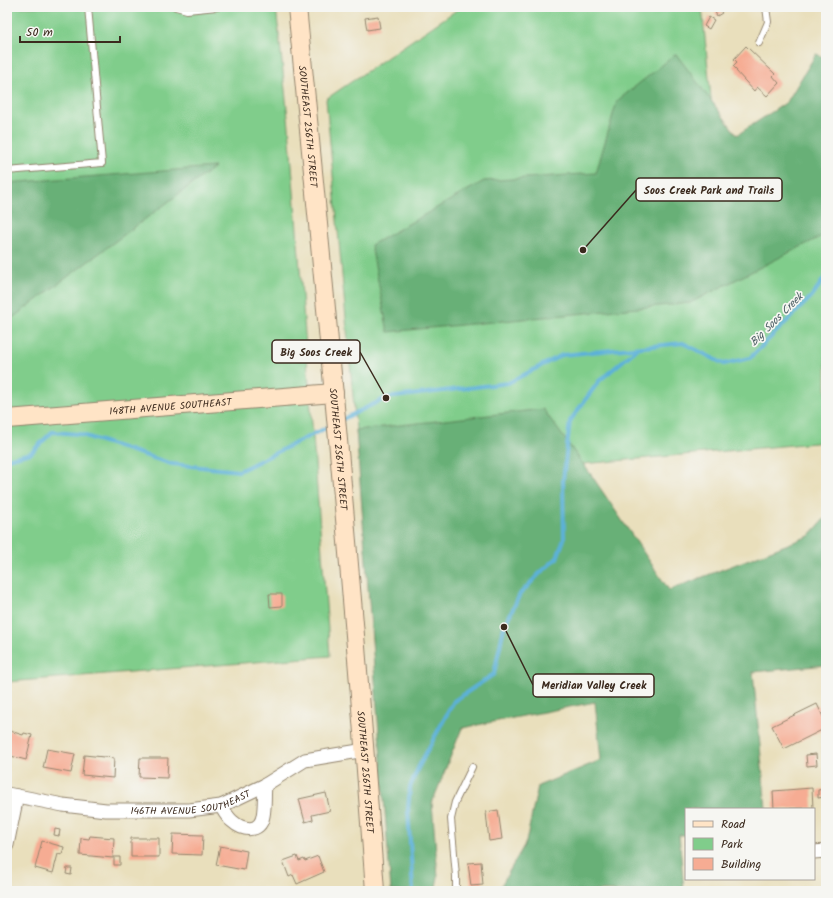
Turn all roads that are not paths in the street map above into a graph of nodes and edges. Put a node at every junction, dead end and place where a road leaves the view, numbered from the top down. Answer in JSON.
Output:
{"nodes":[{"id":1,"x":88,"y":7,"type":"edge"},
{"id":2,"x":176,"y":7,"type":"edge"},
{"id":3,"x":217,"y":7,"type":"edge"},
{"id":4,"x":298,"y":7,"type":"edge"},
{"id":5,"x":766,"y":7,"type":"edge"},
{"id":6,"x":759,"y":43,"type":"dead end"},
{"id":7,"x":7,"y":171,"type":"edge"},
{"id":8,"x":335,"y":402,"type":"junction"},
{"id":9,"x":7,"y":419,"type":"edge"},
{"id":10,"x":365,"y":750,"type":"junction"},
{"id":11,"x":472,"y":767,"type":"dead end"},
{"id":12,"x":264,"y":785,"type":"junction"},
{"id":13,"x":12,"y":795,"type":"edge"},
{"id":14,"x":221,"y":806,"type":"junction"},
{"id":15,"x":7,"y":845,"type":"edge"},
{"id":16,"x":826,"y":851,"type":"edge"},
{"id":17,"x":815,"y":852,"type":"edge"},
{"id":18,"x":7,"y":890,"type":"edge"},
{"id":19,"x":16,"y":891,"type":"edge"},
{"id":20,"x":375,"y":891,"type":"edge"},
{"id":21,"x":456,"y":891,"type":"edge"}],
"edges":[{"from":1,"to":7,"type":"lane"},
{"from":2,"to":3,"type":"lane"},
{"from":4,"to":8,"type":"main road","name":"SOUTHEAST 256TH STREET"},
{"from":5,"to":6,"type":"lane"},
{"from":8,"to":9,"type":"main road","name":"148TH AVENUE SOUTHEAST"},
{"from":8,"to":10,"type":"main road","name":"SOUTHEAST 256TH STREET"},
{"from":10,"to":12,"type":"street","name":"146TH AVENUE SOUTHEAST"},
{"from":10,"to":20,"type":"main road","name":"SOUTHEAST 256TH STREET"},
{"from":11,"to":21,"type":"lane"},
{"from":12,"to":14,"type":"street","name":"146TH AVENUE SOUTHEAST"},
{"from":12,"to":14,"type":"street"},
{"from":13,"to":14,"type":"street","name":"146TH AVENUE SOUTHEAST"},
{"from":13,"to":15,"type":"street"},
{"from":16,"to":17,"type":"street"},
{"from":18,"to":19,"type":"lane"}]}
